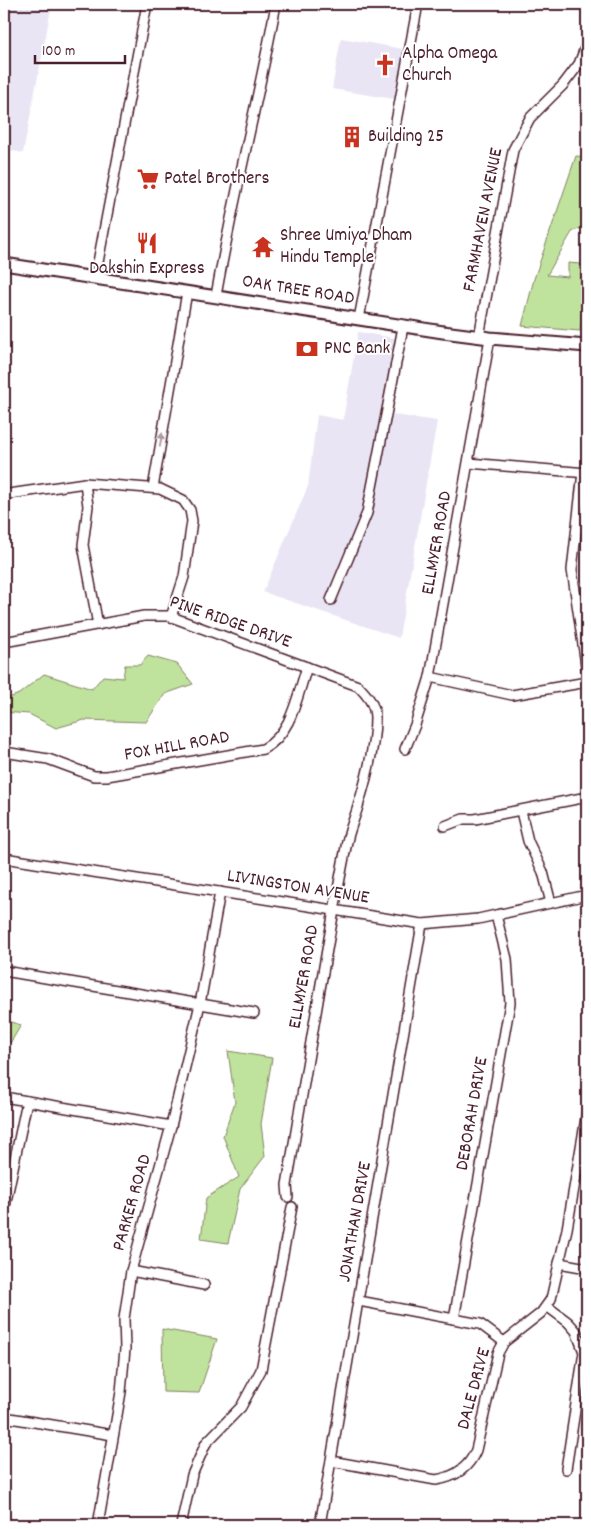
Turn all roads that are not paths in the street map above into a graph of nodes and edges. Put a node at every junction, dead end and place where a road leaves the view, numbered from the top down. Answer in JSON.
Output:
{"nodes":[{"id":1,"x":147,"y":4,"type":"edge"},
{"id":2,"x":276,"y":4,"type":"edge"},
{"id":3,"x":418,"y":4,"type":"edge"},
{"id":4,"x":587,"y":43,"type":"edge"},
{"id":5,"x":583,"y":66,"type":"edge"},
{"id":6,"x":4,"y":264,"type":"edge"},
{"id":7,"x":95,"y":278,"type":"junction"},
{"id":8,"x":187,"y":292,"type":"junction"},
{"id":9,"x":216,"y":296,"type":"junction"},
{"id":10,"x":359,"y":319,"type":"junction"},
{"id":11,"x":403,"y":326,"type":"junction"},
{"id":12,"x":485,"y":338,"type":"junction"},
{"id":13,"x":587,"y":346,"type":"edge"},
{"id":14,"x":469,"y":463,"type":"junction"},
{"id":15,"x":585,"y":472,"type":"edge"},
{"id":16,"x":85,"y":482,"type":"junction"},
{"id":17,"x":153,"y":488,"type":"junction"},
{"id":18,"x":5,"y":493,"type":"edge"},
{"id":19,"x":332,"y":600,"type":"dead end"},
{"id":20,"x":171,"y":617,"type":"junction"},
{"id":21,"x":98,"y":625,"type":"junction"},
{"id":22,"x":4,"y":642,"type":"edge"},
{"id":23,"x":307,"y":667,"type":"junction"},
{"id":24,"x":587,"y":672,"type":"edge"},
{"id":25,"x":430,"y":677,"type":"junction"},
{"id":26,"x":587,"y":682,"type":"edge"},
{"id":27,"x":373,"y":706,"type":"joint"},
{"id":28,"x":405,"y":749,"type":"dead end"},
{"id":29,"x":4,"y":752,"type":"edge"},
{"id":30,"x":587,"y":798,"type":"edge"},
{"id":31,"x":521,"y":810,"type":"junction"},
{"id":32,"x":445,"y":826,"type":"dead end"},
{"id":33,"x":4,"y":858,"type":"edge"},
{"id":34,"x":220,"y":892,"type":"junction"},
{"id":35,"x":587,"y":895,"type":"edge"},
{"id":36,"x":551,"y":903,"type":"junction"},
{"id":37,"x":333,"y":910,"type":"junction"},
{"id":38,"x":496,"y":916,"type":"junction"},
{"id":39,"x":422,"y":924,"type":"junction"},
{"id":40,"x":4,"y":971,"type":"edge"},
{"id":41,"x":200,"y":1004,"type":"junction"},
{"id":42,"x":254,"y":1014,"type":"dead end"},
{"id":43,"x":4,"y":1097,"type":"edge"},
{"id":44,"x":28,"y":1101,"type":"junction"},
{"id":45,"x":587,"y":1112,"type":"edge"},
{"id":46,"x":171,"y":1126,"type":"junction"},
{"id":47,"x":577,"y":1173,"type":"junction"},
{"id":48,"x":587,"y":1174,"type":"edge"},
{"id":49,"x":288,"y":1197,"type":"dead end"},
{"id":50,"x":292,"y":1207,"type":"dead end"},
{"id":51,"x":4,"y":1210,"type":"edge"},
{"id":52,"x":559,"y":1263,"type":"junction"},
{"id":53,"x":587,"y":1268,"type":"edge"},
{"id":54,"x":131,"y":1270,"type":"junction"},
{"id":55,"x":204,"y":1285,"type":"dead end"},
{"id":56,"x":358,"y":1301,"type":"junction"},
{"id":57,"x":548,"y":1307,"type":"junction"},
{"id":58,"x":454,"y":1319,"type":"junction"},
{"id":59,"x":504,"y":1342,"type":"junction"},
{"id":60,"x":4,"y":1418,"type":"edge"},
{"id":61,"x":113,"y":1435,"type":"junction"},
{"id":62,"x":331,"y":1461,"type":"junction"},
{"id":63,"x":566,"y":1469,"type":"dead end"},
{"id":64,"x":98,"y":1525,"type":"edge"},
{"id":65,"x":181,"y":1525,"type":"edge"},
{"id":66,"x":320,"y":1525,"type":"edge"}],
"edges":[{"from":1,"to":7,"type":"street"},
{"from":2,"to":9,"type":"street"},
{"from":3,"to":10,"type":"street"},
{"from":4,"to":5,"type":"street","name":"FARMHAVEN AVENUE"},
{"from":5,"to":12,"type":"street","name":"FARMHAVEN AVENUE"},
{"from":6,"to":7,"type":"main road","name":"OAK TREE ROAD"},
{"from":7,"to":8,"type":"main road","name":"OAK TREE ROAD"},
{"from":8,"to":9,"type":"main road","name":"OAK TREE ROAD"},
{"from":17,"to":8,"type":"street","one_way":true},
{"from":9,"to":10,"type":"main road","name":"OAK TREE ROAD"},
{"from":10,"to":11,"type":"main road","name":"OAK TREE ROAD"},
{"from":11,"to":12,"type":"main road","name":"OAK TREE ROAD"},
{"from":11,"to":19,"type":"street"},
{"from":12,"to":13,"type":"main road","name":"OAK TREE ROAD"},
{"from":12,"to":14,"type":"street","name":"ELLMYER ROAD"},
{"from":14,"to":15,"type":"street"},
{"from":14,"to":25,"type":"street","name":"ELLMYER ROAD"},
{"from":15,"to":24,"type":"street"},
{"from":16,"to":17,"type":"street"},
{"from":16,"to":18,"type":"street"},
{"from":16,"to":21,"type":"street"},
{"from":17,"to":20,"type":"street"},
{"from":20,"to":21,"type":"street","name":"PINE RIDGE DRIVE"},
{"from":20,"to":23,"type":"street","name":"PINE RIDGE DRIVE"},
{"from":21,"to":22,"type":"street","name":"PINE RIDGE DRIVE"},
{"from":23,"to":27,"type":"street","name":"PINE RIDGE DRIVE"},
{"from":23,"to":29,"type":"street","name":"FOX HILL ROAD"},
{"from":25,"to":26,"type":"street"},
{"from":25,"to":28,"type":"street","name":"ELLMYER ROAD"},
{"from":27,"to":37,"type":"street","name":"ELLMYER ROAD"},
{"from":30,"to":31,"type":"street"},
{"from":31,"to":32,"type":"street"},
{"from":31,"to":36,"type":"street"},
{"from":33,"to":34,"type":"street","name":"LIVINGSTON AVENUE"},
{"from":34,"to":37,"type":"street","name":"LIVINGSTON AVENUE"},
{"from":34,"to":41,"type":"street","name":"PARKER ROAD"},
{"from":35,"to":36,"type":"street","name":"LIVINGSTON AVENUE"},
{"from":36,"to":38,"type":"street","name":"LIVINGSTON AVENUE"},
{"from":37,"to":39,"type":"street","name":"LIVINGSTON AVENUE"},
{"from":37,"to":49,"type":"street","name":"ELLMYER ROAD"},
{"from":38,"to":39,"type":"street","name":"LIVINGSTON AVENUE"},
{"from":38,"to":58,"type":"street","name":"DEBORAH DRIVE"},
{"from":39,"to":56,"type":"street","name":"JONATHAN DRIVE"},
{"from":40,"to":41,"type":"street"},
{"from":41,"to":42,"type":"street"},
{"from":41,"to":46,"type":"street","name":"PARKER ROAD"},
{"from":43,"to":44,"type":"street"},
{"from":44,"to":46,"type":"street"},
{"from":44,"to":51,"type":"street"},
{"from":45,"to":47,"type":"street"},
{"from":46,"to":54,"type":"street","name":"PARKER ROAD"},
{"from":47,"to":48,"type":"street"},
{"from":47,"to":52,"type":"street"},
{"from":50,"to":65,"type":"street"},
{"from":52,"to":53,"type":"street"},
{"from":52,"to":57,"type":"street"},
{"from":54,"to":55,"type":"street"},
{"from":54,"to":61,"type":"street","name":"PARKER ROAD"},
{"from":56,"to":58,"type":"street"},
{"from":56,"to":62,"type":"street","name":"JONATHAN DRIVE"},
{"from":57,"to":59,"type":"street","name":"DALE DRIVE"},
{"from":57,"to":63,"type":"street"},
{"from":58,"to":59,"type":"street"},
{"from":59,"to":62,"type":"street","name":"DALE DRIVE"},
{"from":60,"to":61,"type":"street"},
{"from":61,"to":64,"type":"street","name":"PARKER ROAD"},
{"from":62,"to":66,"type":"street","name":"JONATHAN DRIVE"}]}
